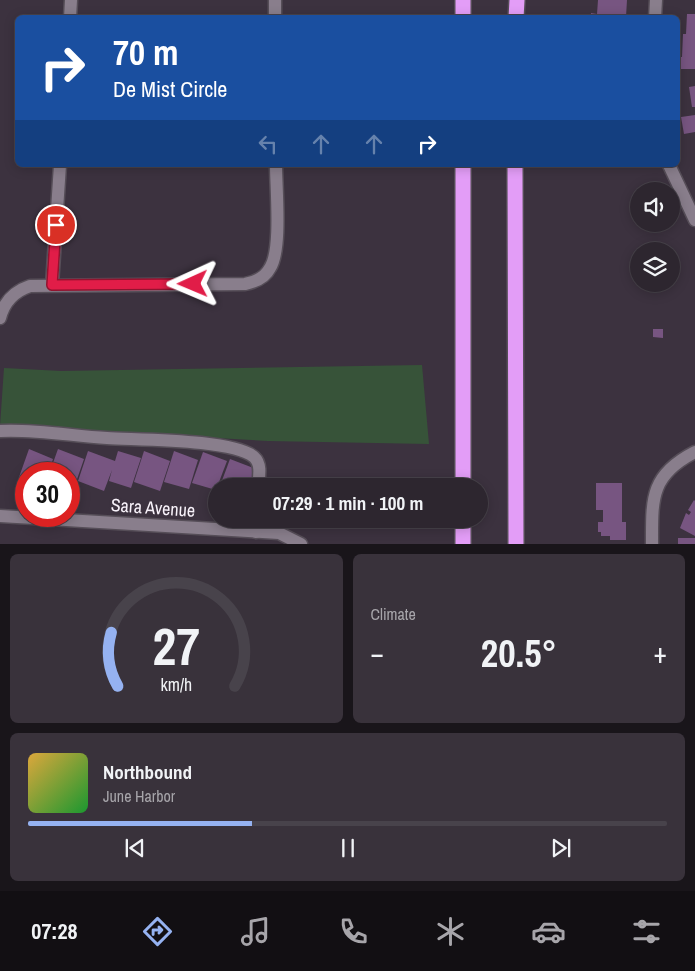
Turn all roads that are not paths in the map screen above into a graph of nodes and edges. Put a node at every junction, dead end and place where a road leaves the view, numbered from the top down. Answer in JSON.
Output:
{"nodes":[{"id":1,"x":71,"y":0,"type":"edge"},
{"id":2,"x":275,"y":0,"type":"edge"},
{"id":3,"x":463,"y":0,"type":"edge"},
{"id":4,"x":517,"y":0,"type":"edge"},
{"id":5,"x":656,"y":0,"type":"edge"},
{"id":6,"x":70,"y":15,"type":"edge"},
{"id":7,"x":275,"y":15,"type":"edge"},
{"id":8,"x":463,"y":15,"type":"edge"},
{"id":9,"x":516,"y":15,"type":"edge"},
{"id":10,"x":655,"y":15,"type":"edge"},
{"id":11,"x":60,"y":167,"type":"edge"},
{"id":12,"x":276,"y":167,"type":"edge"},
{"id":13,"x":463,"y":167,"type":"edge"},
{"id":14,"x":515,"y":167,"type":"edge"},
{"id":15,"x":670,"y":167,"type":"edge"},
{"id":16,"x":695,"y":220,"type":"edge"},
{"id":17,"x":52,"y":285,"type":"junction"},
{"id":18,"x":0,"y":318,"type":"edge"},
{"id":19,"x":5,"y":430,"type":"edge"},
{"id":20,"x":695,"y":452,"type":"edge"},
{"id":21,"x":258,"y":478,"type":"edge"},
{"id":22,"x":463,"y":478,"type":"edge"},
{"id":23,"x":0,"y":516,"type":"edge"},
{"id":24,"x":208,"y":523,"type":"edge"},
{"id":25,"x":264,"y":528,"type":"edge"},
{"id":26,"x":463,"y":528,"type":"edge"},
{"id":27,"x":301,"y":544,"type":"edge"},
{"id":28,"x":463,"y":544,"type":"edge"},
{"id":29,"x":516,"y":544,"type":"edge"},
{"id":30,"x":652,"y":544,"type":"edge"}],
"edges":[{"from":1,"to":6,"type":"street"},
{"from":2,"to":7,"type":"street"},
{"from":3,"to":8,"type":"highway"},
{"from":4,"to":9,"type":"highway"},
{"from":5,"to":10,"type":"street"},
{"from":11,"to":17,"type":"street"},
{"from":12,"to":17,"type":"street"},
{"from":13,"to":22,"type":"highway"},
{"from":14,"to":29,"type":"highway"},
{"from":15,"to":16,"type":"street"},
{"from":17,"to":18,"type":"street"},
{"from":19,"to":21,"type":"street"},
{"from":20,"to":30,"type":"street"},
{"from":23,"to":24,"type":"street","name":"Sara Avenue"},
{"from":25,"to":27,"type":"street","name":"Sara Avenue"},
{"from":26,"to":28,"type":"highway"}]}
